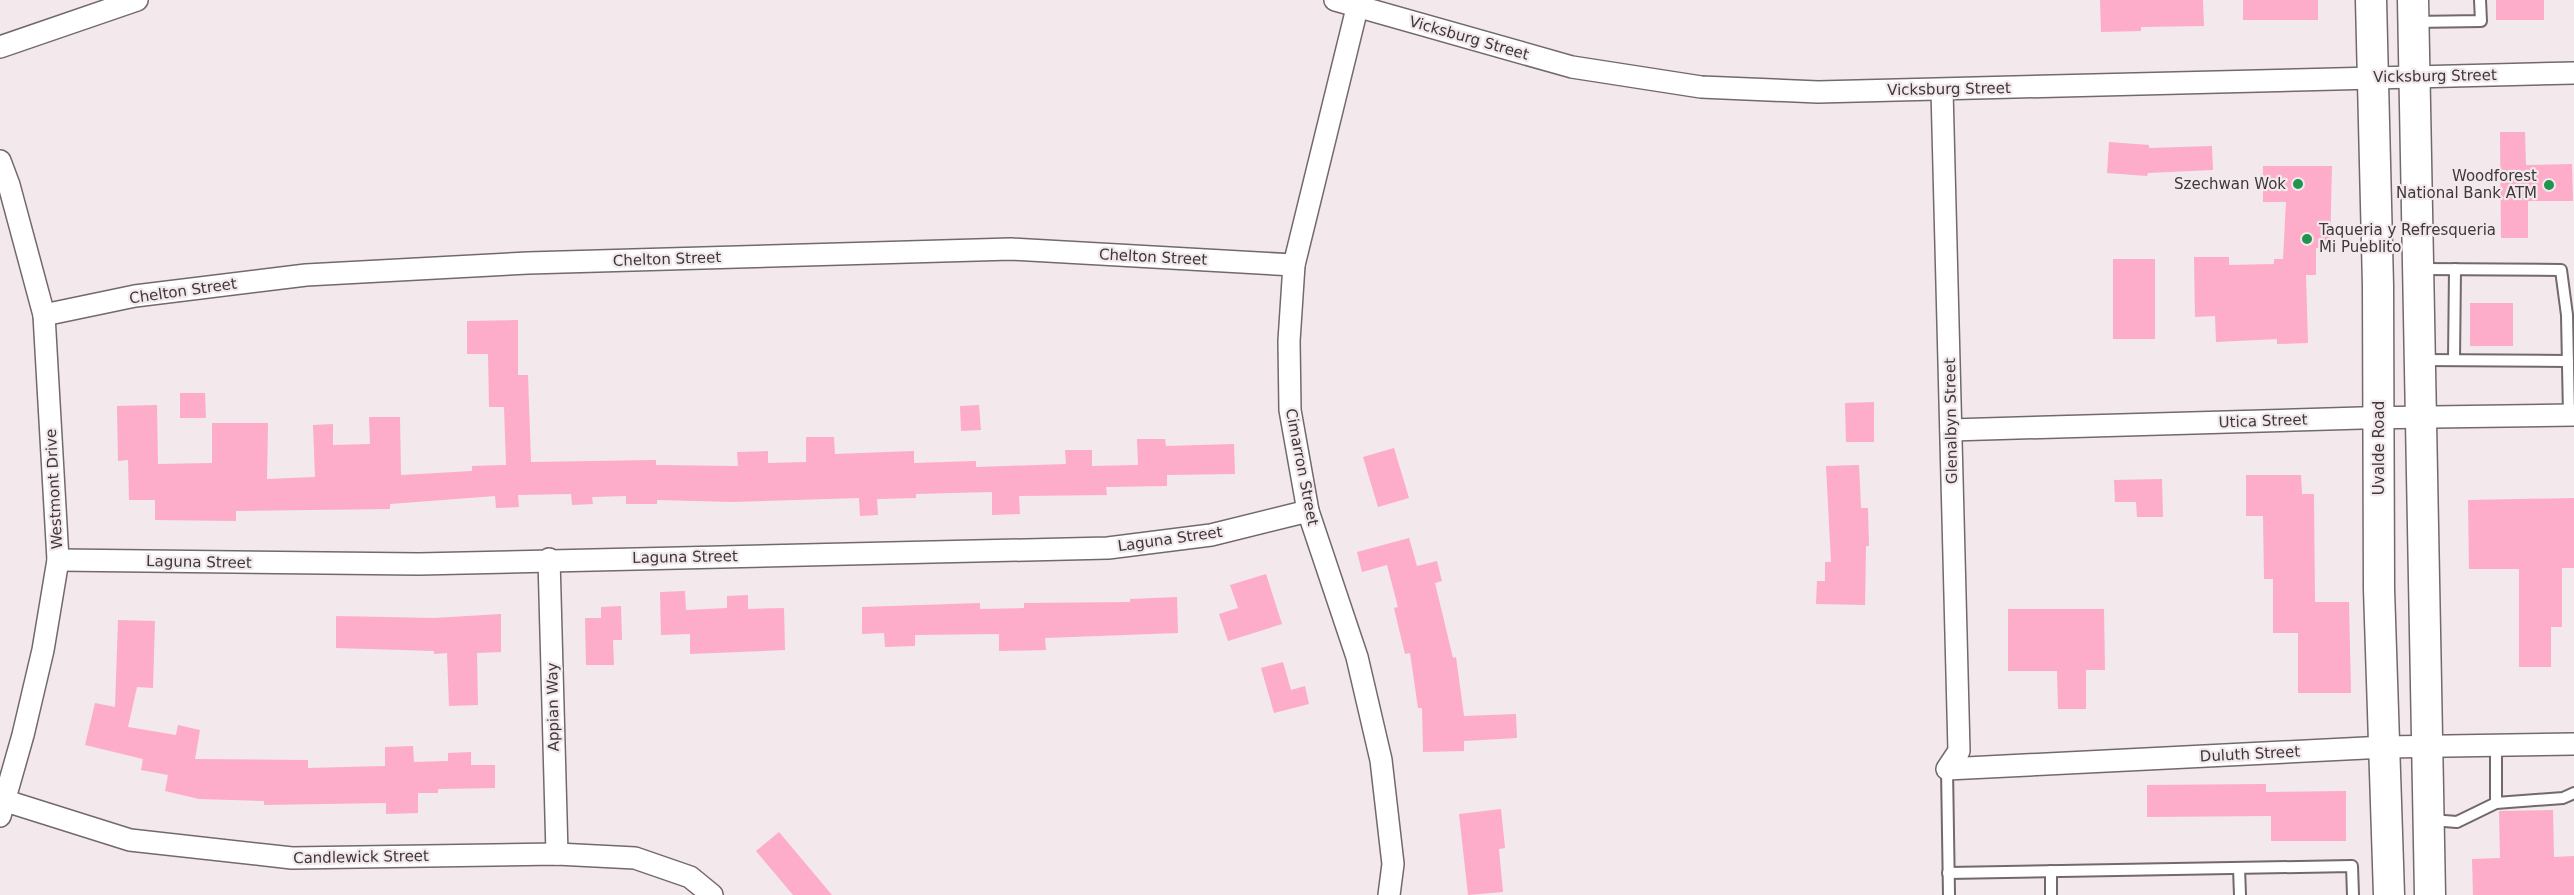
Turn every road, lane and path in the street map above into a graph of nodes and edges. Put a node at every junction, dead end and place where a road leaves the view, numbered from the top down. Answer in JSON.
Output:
{"nodes":[{"id":1,"x":137,"y":0,"type":"edge"},
{"id":2,"x":1335,"y":0,"type":"edge"},
{"id":3,"x":2371,"y":0,"type":"edge"},
{"id":4,"x":2481,"y":0,"type":"edge"},
{"id":5,"x":1358,"y":3,"type":"edge"},
{"id":6,"x":2413,"y":11,"type":"edge"},
{"id":7,"x":0,"y":47,"type":"edge"},
{"id":8,"x":2574,"y":74,"type":"edge"},
{"id":9,"x":2373,"y":76,"type":"junction"},
{"id":10,"x":2415,"y":76,"type":"junction"},
{"id":11,"x":1942,"y":90,"type":"junction"},
{"id":12,"x":0,"y":161,"type":"edge"},
{"id":13,"x":1294,"y":265,"type":"junction"},
{"id":14,"x":2455,"y":268,"type":"junction"},
{"id":15,"x":2417,"y":269,"type":"junction"},
{"id":16,"x":44,"y":315,"type":"junction"},
{"id":17,"x":2419,"y":360,"type":"junction"},
{"id":18,"x":2454,"y":360,"type":"junction"},
{"id":19,"x":2568,"y":361,"type":"junction"},
{"id":20,"x":2571,"y":415,"type":"edge"},
{"id":21,"x":2379,"y":418,"type":"junction"},
{"id":22,"x":2420,"y":418,"type":"junction"},
{"id":23,"x":1951,"y":430,"type":"junction"},
{"id":24,"x":1308,"y":510,"type":"junction"},
{"id":25,"x":549,"y":559,"type":"junction"},
{"id":26,"x":58,"y":560,"type":"junction"},
{"id":27,"x":2574,"y":744,"type":"edge"},
{"id":28,"x":2496,"y":745,"type":"junction"},
{"id":29,"x":2426,"y":746,"type":"junction"},
{"id":30,"x":2385,"y":747,"type":"junction"},
{"id":31,"x":1947,"y":769,"type":"junction"},
{"id":32,"x":2574,"y":793,"type":"edge"},
{"id":33,"x":2496,"y":803,"type":"junction"},
{"id":34,"x":3,"y":808,"type":"edge"},
{"id":35,"x":2428,"y":820,"type":"junction"},
{"id":36,"x":557,"y":854,"type":"junction"},
{"id":37,"x":2239,"y":868,"type":"junction"},
{"id":38,"x":2051,"y":871,"type":"junction"},
{"id":39,"x":1948,"y":873,"type":"junction"},
{"id":40,"x":712,"y":895,"type":"edge"},
{"id":41,"x":1389,"y":895,"type":"edge"},
{"id":42,"x":1949,"y":895,"type":"edge"},
{"id":43,"x":2052,"y":895,"type":"edge"},
{"id":44,"x":2240,"y":895,"type":"edge"},
{"id":45,"x":2353,"y":895,"type":"edge"},
{"id":46,"x":2389,"y":895,"type":"edge"},
{"id":47,"x":2430,"y":895,"type":"edge"}],
"edges":[{"from":1,"to":7,"type":"street"},
{"from":2,"to":5,"type":"street","name":"Vicksburg Street"},
{"from":3,"to":9,"type":"main road","name":"Uvalde Road"},
{"from":4,"to":6,"type":"lane"},
{"from":5,"to":11,"type":"street","name":"Vicksburg Street"},
{"from":5,"to":13,"type":"street","name":"Cimarron Street"},
{"from":6,"to":10,"type":"main road"},
{"from":8,"to":10,"type":"street","name":"Vicksburg Street"},
{"from":9,"to":10,"type":"street","name":"Vicksburg Street"},
{"from":9,"to":11,"type":"street","name":"Vicksburg Street"},
{"from":9,"to":21,"type":"main road","name":"Uvalde Road"},
{"from":10,"to":15,"type":"main road"},
{"from":11,"to":23,"type":"street","name":"Glenalbyn Street"},
{"from":12,"to":16,"type":"street","name":"Westmont Drive"},
{"from":13,"to":16,"type":"street","name":"Chelton Street"},
{"from":13,"to":24,"type":"street","name":"Cimarron Street"},
{"from":14,"to":15,"type":"lane"},
{"from":14,"to":18,"type":"lane"},
{"from":14,"to":19,"type":"lane"},
{"from":15,"to":17,"type":"main road"},
{"from":16,"to":26,"type":"street","name":"Westmont Drive"},
{"from":17,"to":18,"type":"lane"},
{"from":17,"to":22,"type":"main road"},
{"from":18,"to":19,"type":"lane"},
{"from":19,"to":20,"type":"lane"},
{"from":20,"to":22,"type":"street","name":"Utica Street"},
{"from":21,"to":22,"type":"street","name":"Utica Street"},
{"from":21,"to":23,"type":"street","name":"Utica Street"},
{"from":21,"to":30,"type":"main road","name":"Uvalde Road"},
{"from":22,"to":29,"type":"main road"},
{"from":23,"to":31,"type":"street","name":"Glenalbyn Street"},
{"from":24,"to":25,"type":"street","name":"Laguna Street"},
{"from":24,"to":41,"type":"street","name":"Cimarron Street"},
{"from":25,"to":26,"type":"street","name":"Laguna Street"},
{"from":25,"to":36,"type":"street","name":"Appian Way"},
{"from":26,"to":34,"type":"street","name":"Westmont Drive"},
{"from":27,"to":28,"type":"street","name":"Duluth Street"},
{"from":28,"to":29,"type":"street","name":"Duluth Street"},
{"from":28,"to":33,"type":"lane"},
{"from":29,"to":30,"type":"street","name":"Duluth Street"},
{"from":29,"to":35,"type":"main road"},
{"from":30,"to":31,"type":"street","name":"Duluth Street"},
{"from":30,"to":46,"type":"main road","name":"Uvalde Road"},
{"from":31,"to":39,"type":"lane"},
{"from":32,"to":33,"type":"lane"},
{"from":33,"to":35,"type":"lane"},
{"from":34,"to":36,"type":"street","name":"Candlewick Street"},
{"from":35,"to":47,"type":"main road"},
{"from":36,"to":40,"type":"street","name":"Candlewick Street"},
{"from":37,"to":38,"type":"lane"},
{"from":37,"to":44,"type":"lane"},
{"from":37,"to":45,"type":"lane"},
{"from":38,"to":39,"type":"lane"},
{"from":38,"to":43,"type":"lane"},
{"from":39,"to":42,"type":"lane"}]}
